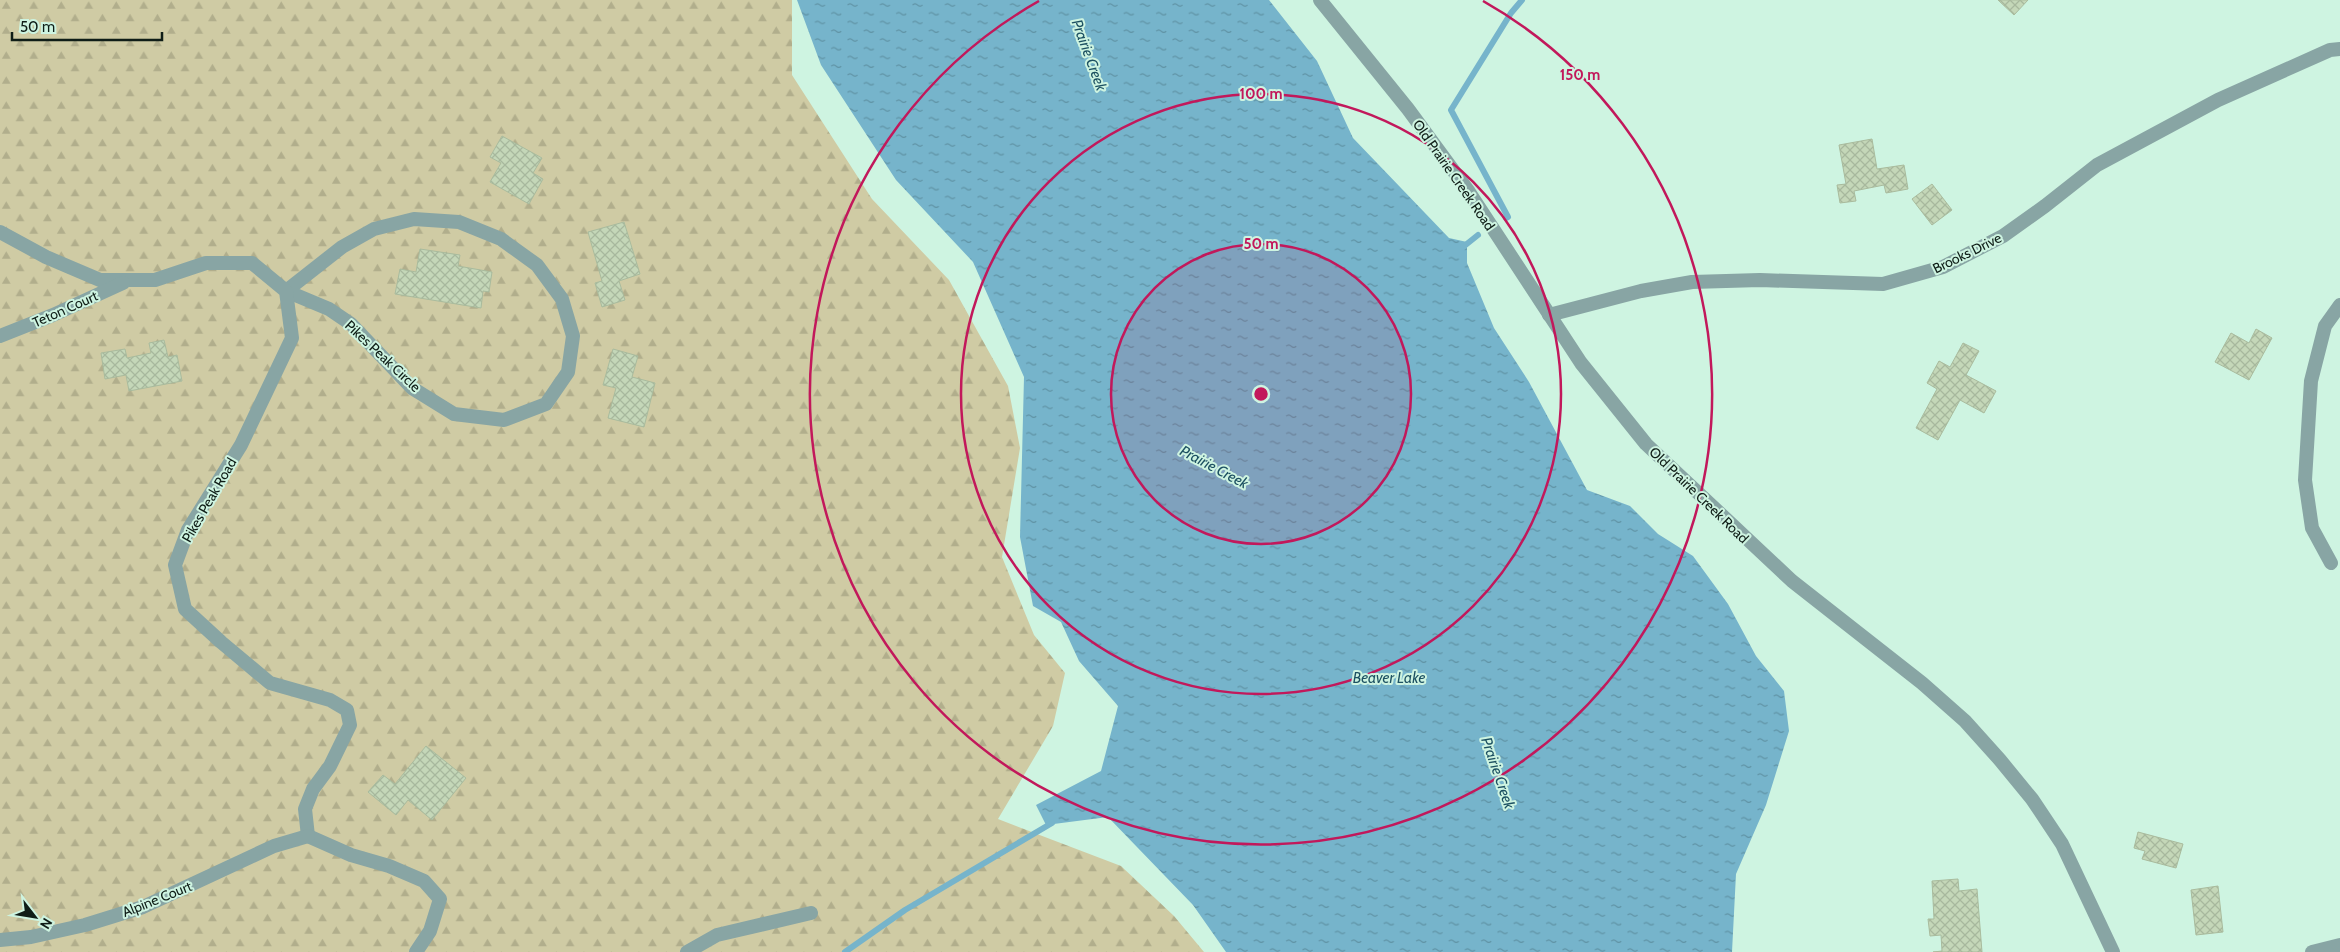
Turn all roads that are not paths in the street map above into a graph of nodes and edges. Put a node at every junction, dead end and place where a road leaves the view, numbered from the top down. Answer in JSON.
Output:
{"nodes":[{"id":1,"x":1320,"y":0,"type":"edge"},
{"id":2,"x":2340,"y":49,"type":"edge"},
{"id":3,"x":0,"y":232,"type":"edge"},
{"id":4,"x":129,"y":280,"type":"junction"},
{"id":5,"x":286,"y":291,"type":"junction"},
{"id":6,"x":2340,"y":305,"type":"edge"},
{"id":7,"x":1549,"y":314,"type":"junction"},
{"id":8,"x":0,"y":336,"type":"edge"},
{"id":9,"x":2331,"y":563,"type":"dead end"},
{"id":10,"x":308,"y":836,"type":"junction"},
{"id":11,"x":811,"y":913,"type":"dead end"},
{"id":12,"x":0,"y":940,"type":"edge"},
{"id":13,"x":2340,"y":945,"type":"edge"},
{"id":14,"x":416,"y":952,"type":"edge"},
{"id":15,"x":687,"y":952,"type":"edge"},
{"id":16,"x":2113,"y":952,"type":"edge"},
{"id":17,"x":2312,"y":952,"type":"edge"}],
"edges":[{"from":1,"to":7,"type":"street","name":"Old Prairie Creek Road"},
{"from":2,"to":7,"type":"street","name":"Brooks Drive"},
{"from":3,"to":4,"type":"street"},
{"from":4,"to":5,"type":"street"},
{"from":4,"to":8,"type":"street","name":"Teton Court"},
{"from":5,"to":5,"type":"street","name":"Pikes Peak Circle"},
{"from":5,"to":10,"type":"street","name":"Pikes Peak Road"},
{"from":6,"to":9,"type":"street"},
{"from":7,"to":16,"type":"street","name":"Old Prairie Creek Road"},
{"from":10,"to":12,"type":"street","name":"Alpine Court"},
{"from":10,"to":14,"type":"street"},
{"from":11,"to":15,"type":"street"},
{"from":13,"to":17,"type":"street"}]}
